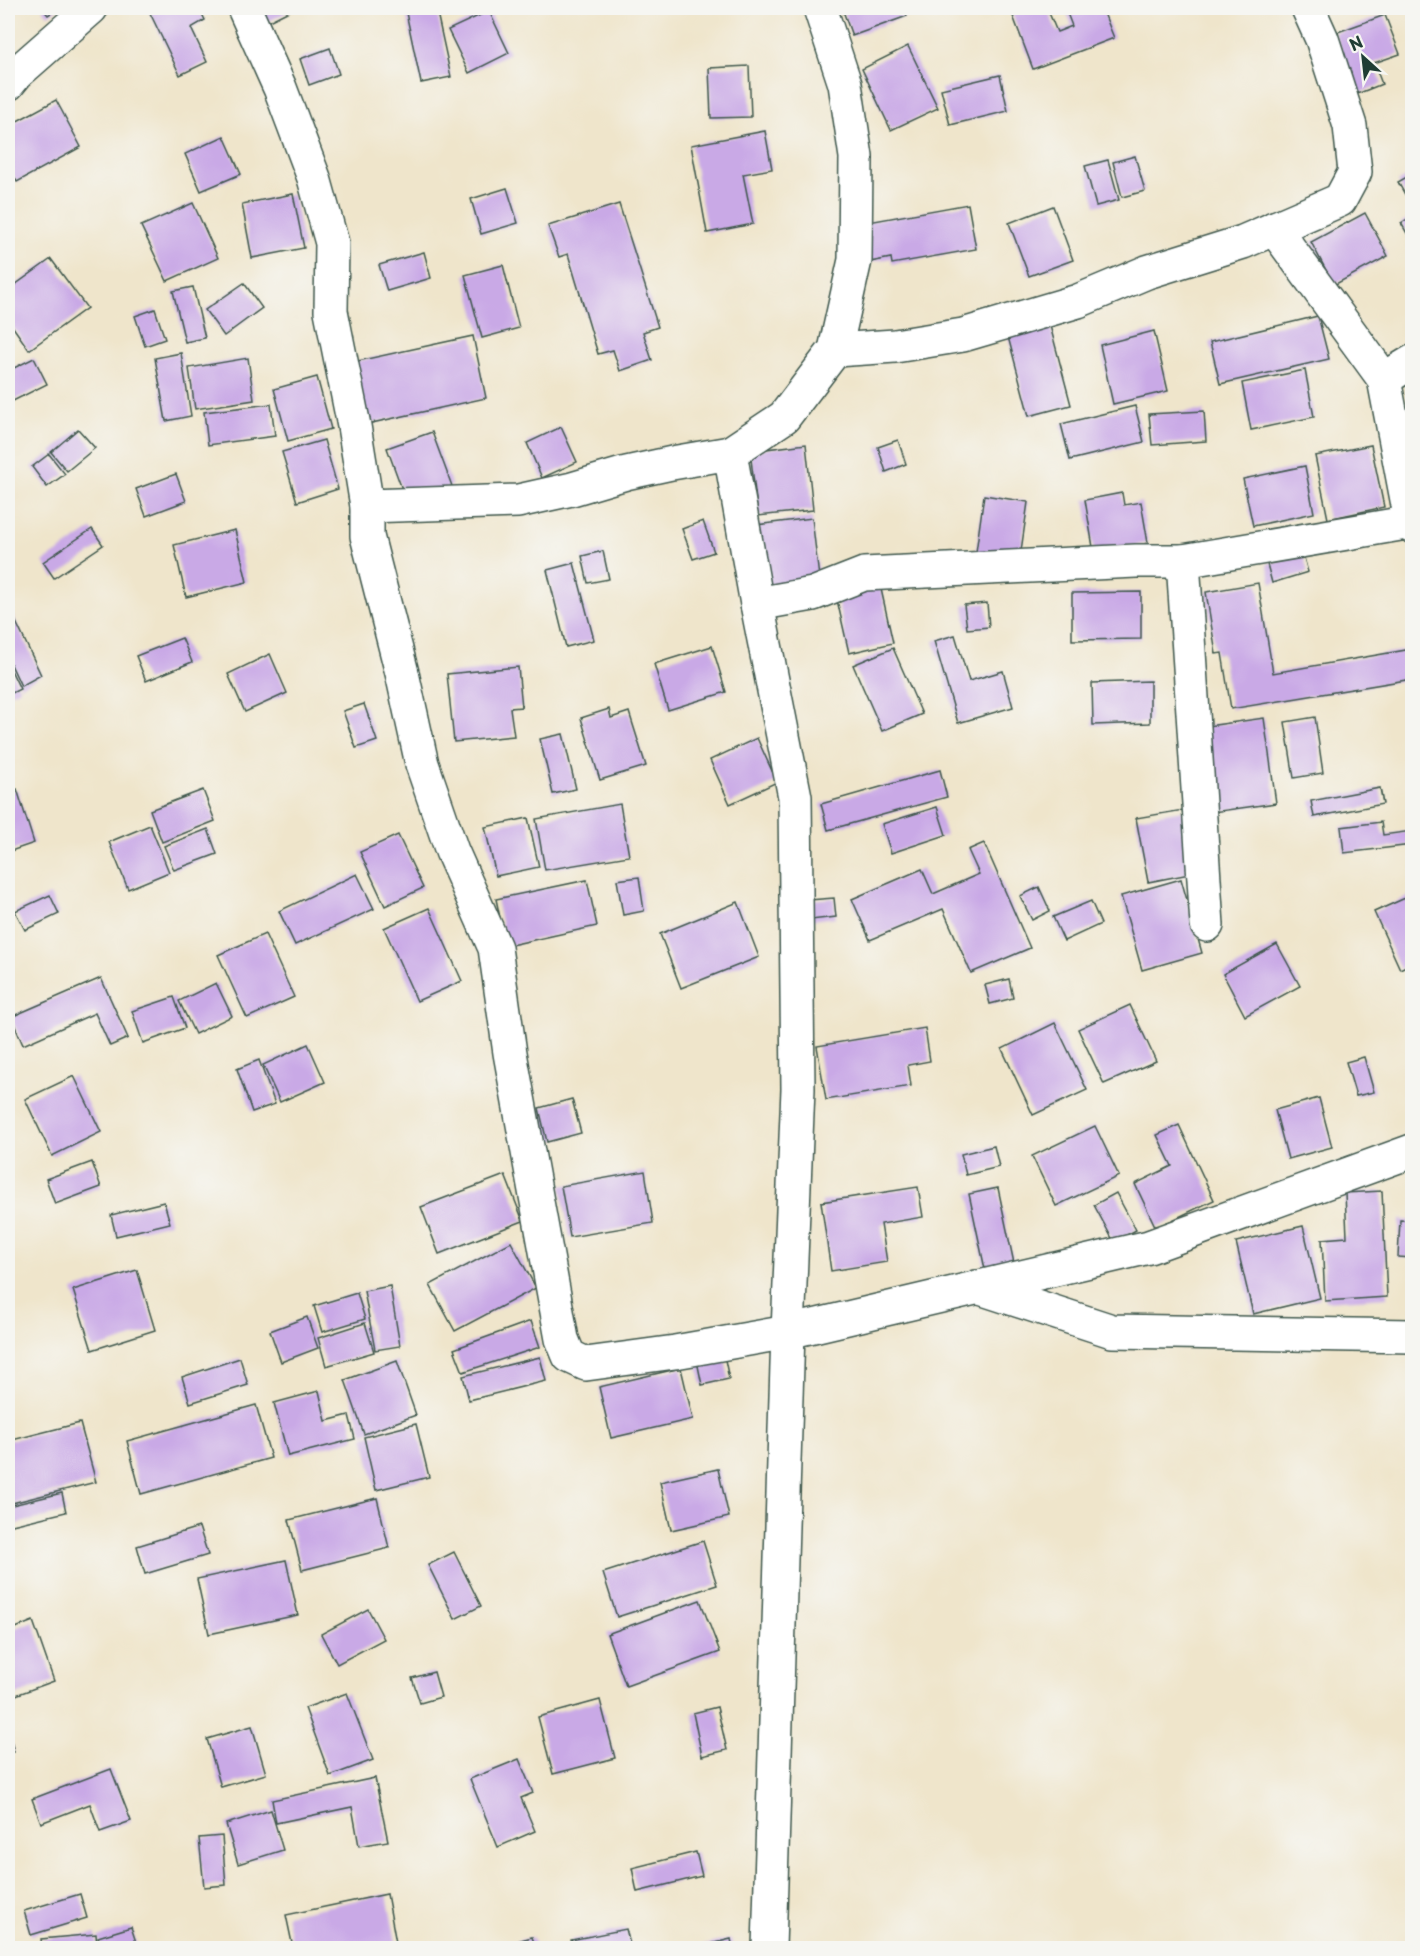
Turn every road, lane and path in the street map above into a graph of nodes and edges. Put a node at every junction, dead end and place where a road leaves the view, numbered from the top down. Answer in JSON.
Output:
{"nodes":[{"id":1,"x":91,"y":8,"type":"edge"},
{"id":2,"x":244,"y":8,"type":"edge"},
{"id":3,"x":820,"y":8,"type":"edge"},
{"id":4,"x":1308,"y":8,"type":"edge"},
{"id":5,"x":8,"y":84,"type":"edge"},
{"id":6,"x":1274,"y":228,"type":"junction"},
{"id":7,"x":835,"y":350,"type":"junction"},
{"id":8,"x":1413,"y":362,"type":"edge"},
{"id":9,"x":1384,"y":380,"type":"junction"},
{"id":10,"x":730,"y":453,"type":"junction"},
{"id":11,"x":367,"y":506,"type":"junction"},
{"id":12,"x":1412,"y":524,"type":"edge"},
{"id":13,"x":1183,"y":561,"type":"junction"},
{"id":14,"x":757,"y":604,"type":"junction"},
{"id":15,"x":1207,"y":926,"type":"dead end"},
{"id":16,"x":1413,"y":1151,"type":"edge"},
{"id":17,"x":977,"y":1287,"type":"junction"},
{"id":18,"x":788,"y":1332,"type":"junction"},
{"id":19,"x":1413,"y":1336,"type":"edge"},
{"id":20,"x":769,"y":1948,"type":"edge"}],
"edges":[{"from":1,"to":5,"type":"street"},
{"from":2,"to":11,"type":"street"},
{"from":3,"to":7,"type":"street"},
{"from":4,"to":6,"type":"street"},
{"from":6,"to":7,"type":"street"},
{"from":6,"to":9,"type":"street"},
{"from":7,"to":10,"type":"street"},
{"from":8,"to":9,"type":"street"},
{"from":9,"to":12,"type":"street"},
{"from":10,"to":11,"type":"street"},
{"from":10,"to":14,"type":"street"},
{"from":11,"to":18,"type":"street"},
{"from":12,"to":13,"type":"street"},
{"from":13,"to":14,"type":"street"},
{"from":13,"to":15,"type":"street"},
{"from":14,"to":18,"type":"street"},
{"from":16,"to":17,"type":"street"},
{"from":17,"to":18,"type":"street"},
{"from":17,"to":19,"type":"street"},
{"from":18,"to":20,"type":"street"}]}
